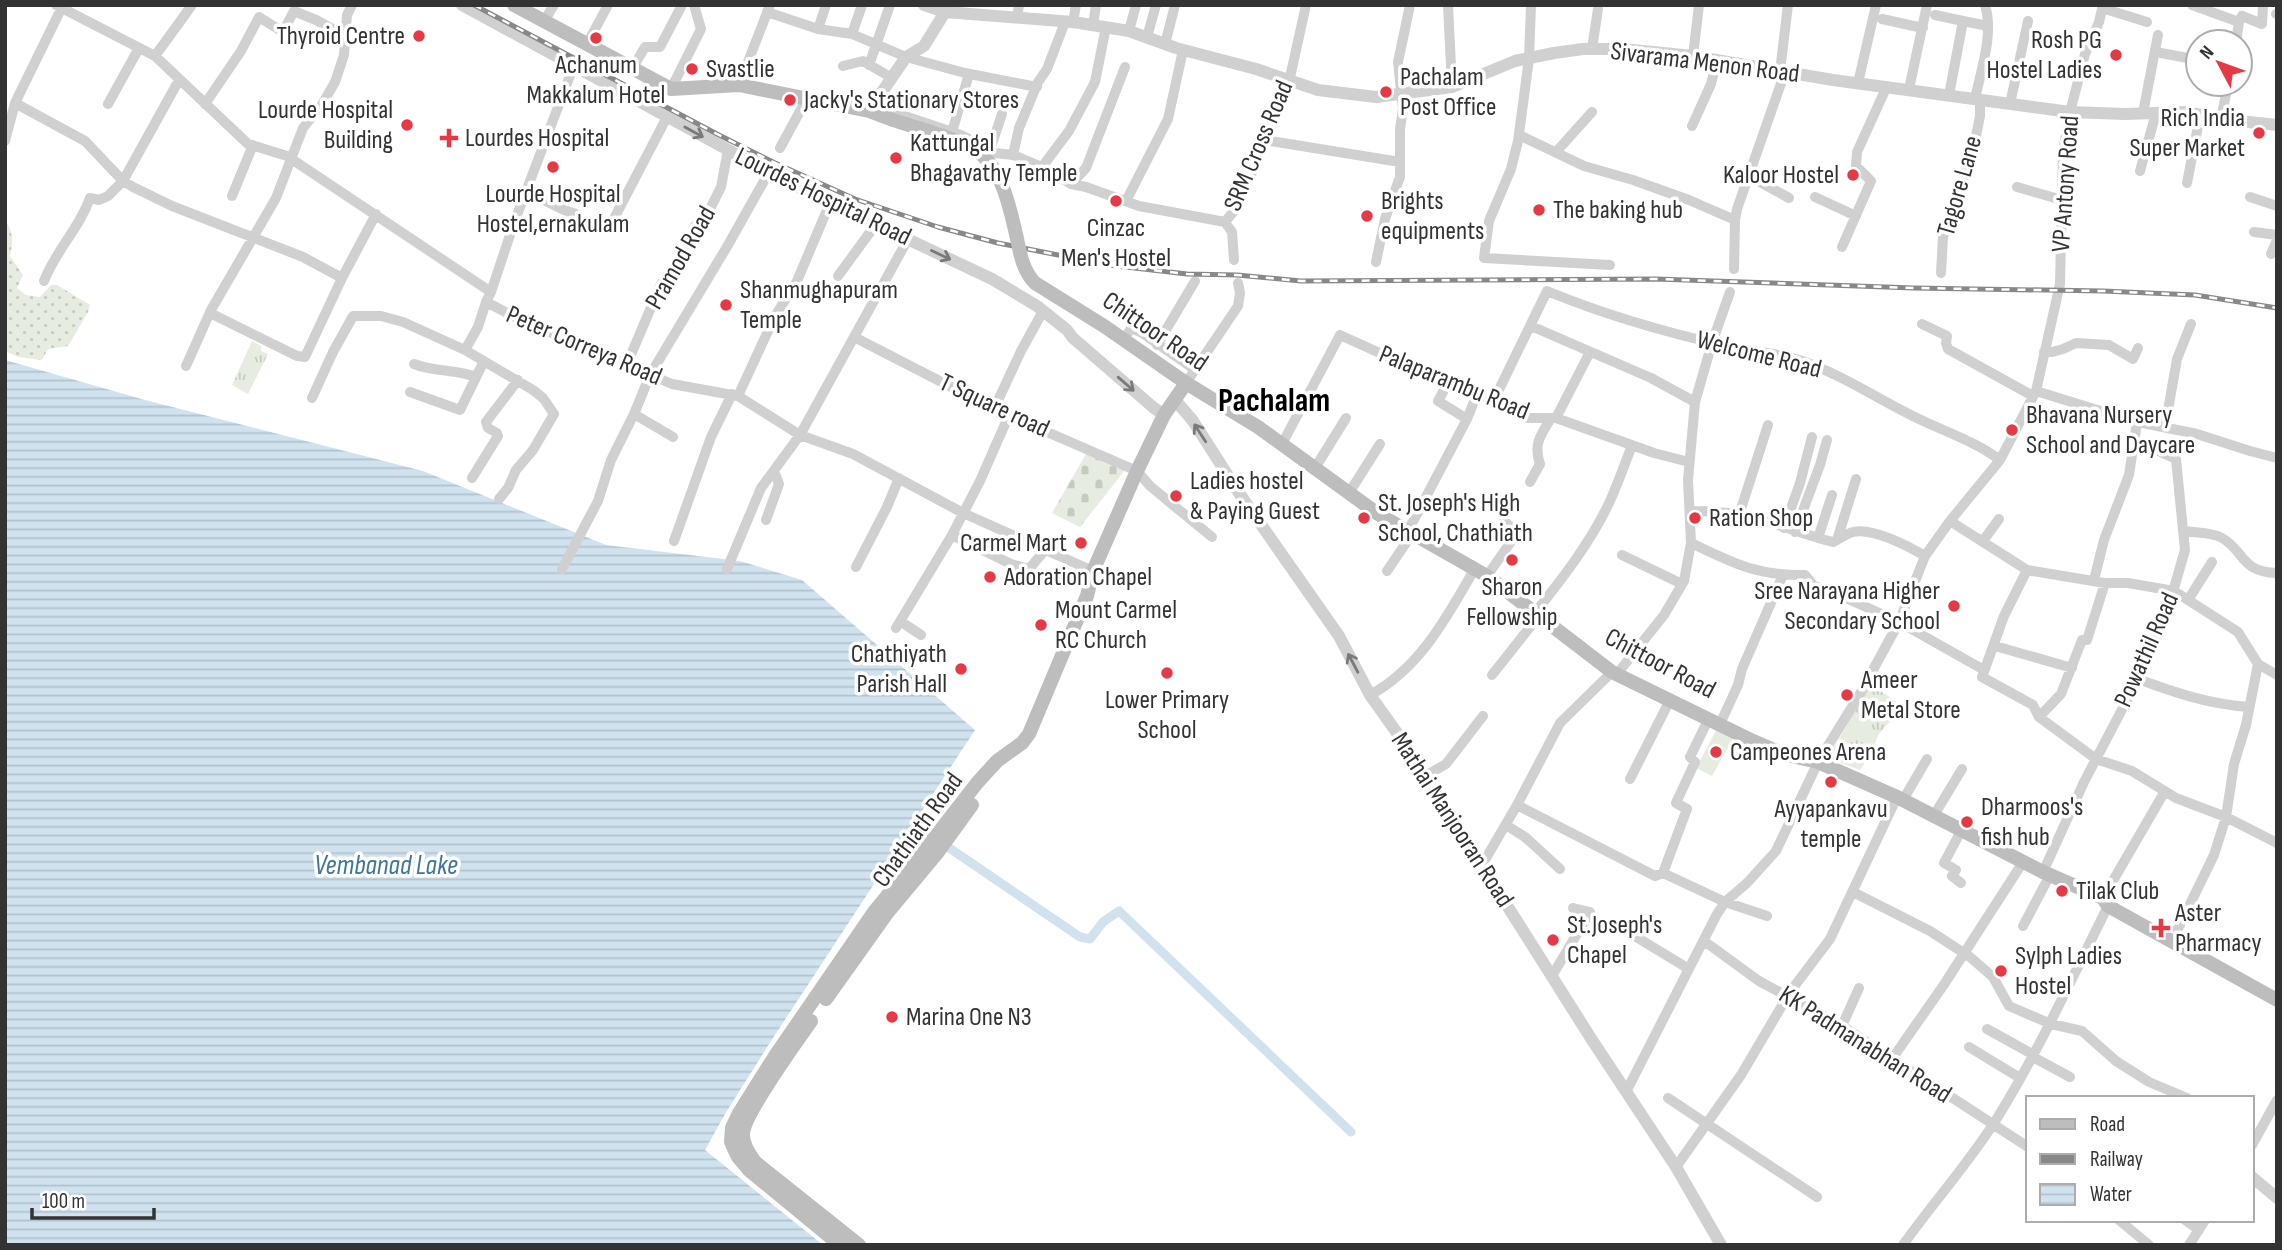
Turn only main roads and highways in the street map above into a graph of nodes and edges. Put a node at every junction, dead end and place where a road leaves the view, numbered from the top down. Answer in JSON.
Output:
{"nodes":[{"id":1,"x":514,"y":5,"type":"edge"},
{"id":2,"x":1186,"y":383,"type":"junction"},
{"id":3,"x":931,"y":856,"type":"junction"},
{"id":4,"x":2277,"y":1000,"type":"edge"},
{"id":5,"x":840,"y":1245,"type":"edge"},
{"id":6,"x":859,"y":1245,"type":"edge"}],
"edges":[{"from":1,"to":2,"type":"main road","name":"Chittoor Road","bridge":true},
{"from":2,"to":3,"type":"main road","name":"Chathiath Road"},
{"from":2,"to":4,"type":"main road","name":"Chittoor Road"},
{"from":3,"to":5,"type":"main road","name":"Chathiath Road"},
{"from":3,"to":6,"type":"main road","name":"Chathiath Road"}]}
